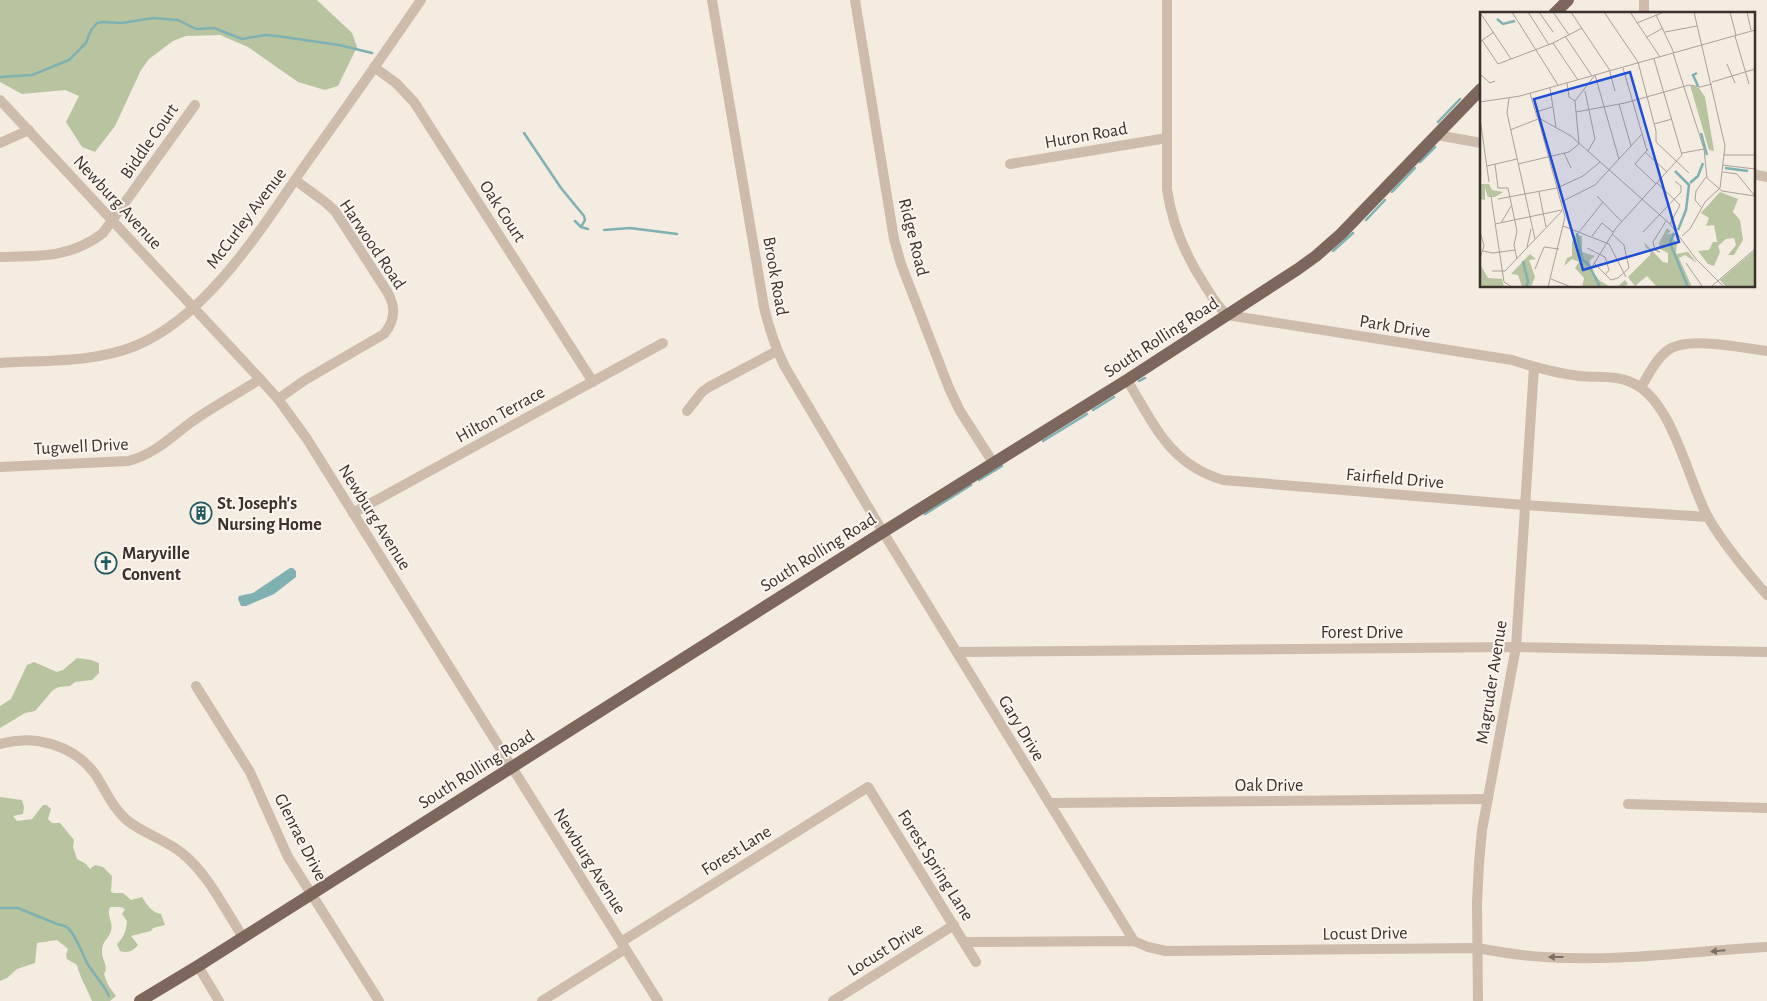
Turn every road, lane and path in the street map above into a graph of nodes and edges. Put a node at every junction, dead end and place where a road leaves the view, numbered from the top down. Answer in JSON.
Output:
{"nodes":[{"id":1,"x":421,"y":0,"type":"edge"},
{"id":2,"x":712,"y":0,"type":"edge"},
{"id":3,"x":855,"y":0,"type":"edge"},
{"id":4,"x":1167,"y":0,"type":"edge"},
{"id":5,"x":1568,"y":0,"type":"edge"},
{"id":6,"x":1556,"y":12,"type":"edge"},
{"id":7,"x":374,"y":68,"type":"junction"},
{"id":8,"x":1480,"y":90,"type":"edge"},
{"id":9,"x":0,"y":100,"type":"edge"},
{"id":10,"x":195,"y":104,"type":"dead end"},
{"id":11,"x":28,"y":130,"type":"junction"},
{"id":12,"x":1437,"y":134,"type":"junction"},
{"id":13,"x":1167,"y":138,"type":"junction"},
{"id":14,"x":0,"y":143,"type":"edge"},
{"id":15,"x":1480,"y":144,"type":"edge"},
{"id":16,"x":1010,"y":164,"type":"dead end"},
{"id":17,"x":1754,"y":174,"type":"edge"},
{"id":18,"x":1767,"y":176,"type":"edge"},
{"id":19,"x":295,"y":180,"type":"junction"},
{"id":20,"x":113,"y":222,"type":"junction"},
{"id":21,"x":0,"y":257,"type":"edge"},
{"id":22,"x":193,"y":307,"type":"junction"},
{"id":23,"x":1227,"y":315,"type":"junction"},
{"id":24,"x":663,"y":343,"type":"dead end"},
{"id":25,"x":777,"y":351,"type":"junction"},
{"id":26,"x":1767,"y":351,"type":"edge"},
{"id":27,"x":0,"y":363,"type":"edge"},
{"id":28,"x":1534,"y":367,"type":"junction"},
{"id":29,"x":260,"y":379,"type":"junction"},
{"id":30,"x":1126,"y":380,"type":"junction"},
{"id":31,"x":593,"y":382,"type":"junction"},
{"id":32,"x":1641,"y":387,"type":"junction"},
{"id":33,"x":278,"y":399,"type":"junction"},
{"id":34,"x":687,"y":411,"type":"dead end"},
{"id":35,"x":994,"y":464,"type":"junction"},
{"id":36,"x":0,"y":467,"type":"edge"},
{"id":37,"x":1524,"y":505,"type":"junction"},
{"id":38,"x":353,"y":513,"type":"junction"},
{"id":39,"x":1708,"y":517,"type":"junction"},
{"id":40,"x":883,"y":532,"type":"junction"},
{"id":41,"x":1767,"y":595,"type":"edge"},
{"id":42,"x":1516,"y":648,"type":"junction"},
{"id":43,"x":957,"y":652,"type":"junction"},
{"id":44,"x":1767,"y":652,"type":"edge"},
{"id":45,"x":196,"y":686,"type":"dead end"},
{"id":46,"x":0,"y":744,"type":"edge"},
{"id":47,"x":512,"y":767,"type":"junction"},
{"id":48,"x":868,"y":786,"type":"joint"},
{"id":49,"x":1488,"y":799,"type":"junction"},
{"id":50,"x":1049,"y":803,"type":"junction"},
{"id":51,"x":1628,"y":804,"type":"dead end"},
{"id":52,"x":1767,"y":808,"type":"edge"},
{"id":53,"x":312,"y":894,"type":"junction"},
{"id":54,"x":954,"y":925,"type":"junction"},
{"id":55,"x":243,"y":937,"type":"junction"},
{"id":56,"x":1134,"y":940,"type":"junction"},
{"id":57,"x":965,"y":942,"type":"junction"},
{"id":58,"x":623,"y":945,"type":"junction"},
{"id":59,"x":1767,"y":947,"type":"edge"},
{"id":60,"x":1477,"y":948,"type":"junction"},
{"id":61,"x":976,"y":962,"type":"dead end"},
{"id":62,"x":198,"y":966,"type":"junction"},
{"id":63,"x":140,"y":1001,"type":"edge"},
{"id":64,"x":219,"y":1001,"type":"edge"},
{"id":65,"x":379,"y":1001,"type":"edge"},
{"id":66,"x":542,"y":1001,"type":"edge"},
{"id":67,"x":658,"y":1001,"type":"edge"},
{"id":68,"x":833,"y":1001,"type":"edge"},
{"id":69,"x":1478,"y":1001,"type":"edge"}],
"edges":[{"from":1,"to":7,"type":"street","name":"McCurley Avenue"},
{"from":2,"to":25,"type":"street","name":"Brook Road"},
{"from":3,"to":35,"type":"street","name":"Ridge Road"},
{"from":4,"to":13,"type":"street"},
{"from":5,"to":6,"type":"main road"},
{"from":7,"to":19,"type":"street","name":"McCurley Avenue"},
{"from":7,"to":31,"type":"street","name":"Oak Court"},
{"from":8,"to":12,"type":"main road","name":"South Rolling Road"},
{"from":9,"to":11,"type":"street","name":"Newburg Avenue"},
{"from":10,"to":20,"type":"street","name":"Biddle Court"},
{"from":11,"to":14,"type":"street"},
{"from":11,"to":20,"type":"street","name":"Newburg Avenue"},
{"from":12,"to":15,"type":"street"},
{"from":12,"to":23,"type":"main road","name":"South Rolling Road"},
{"from":13,"to":16,"type":"street","name":"Huron Road"},
{"from":13,"to":23,"type":"street"},
{"from":17,"to":18,"type":"street"},
{"from":19,"to":22,"type":"street","name":"McCurley Avenue"},
{"from":19,"to":33,"type":"street","name":"Harwood Road"},
{"from":20,"to":21,"type":"street","name":"Biddle Court"},
{"from":20,"to":22,"type":"street","name":"Newburg Avenue"},
{"from":22,"to":27,"type":"street","name":"McCurley Avenue"},
{"from":22,"to":29,"type":"street","name":"Newburg Avenue"},
{"from":23,"to":28,"type":"street","name":"Park Drive"},
{"from":23,"to":30,"type":"main road","name":"South Rolling Road"},
{"from":24,"to":31,"type":"street","name":"Hilton Terrace"},
{"from":25,"to":34,"type":"street"},
{"from":25,"to":40,"type":"street","name":"Brook Road"},
{"from":26,"to":32,"type":"street"},
{"from":28,"to":32,"type":"street","name":"Park Drive"},
{"from":28,"to":37,"type":"street","name":"Magruder Avenue"},
{"from":29,"to":33,"type":"street","name":"Newburg Avenue"},
{"from":29,"to":36,"type":"street","name":"Tugwell Drive"},
{"from":30,"to":35,"type":"main road","name":"South Rolling Road"},
{"from":30,"to":37,"type":"street","name":"Fairfield Drive"},
{"from":31,"to":38,"type":"street","name":"Hilton Terrace"},
{"from":32,"to":39,"type":"street","name":"Park Drive"},
{"from":33,"to":38,"type":"street","name":"Newburg Avenue"},
{"from":35,"to":40,"type":"main road","name":"South Rolling Road"},
{"from":37,"to":39,"type":"street","name":"Fairfield Drive"},
{"from":37,"to":42,"type":"street","name":"Magruder Avenue"},
{"from":38,"to":47,"type":"street","name":"Newburg Avenue"},
{"from":39,"to":41,"type":"street","name":"Park Drive"},
{"from":40,"to":43,"type":"street","name":"Gary Drive"},
{"from":40,"to":47,"type":"main road","name":"South Rolling Road"},
{"from":42,"to":43,"type":"street","name":"Forest Drive"},
{"from":42,"to":44,"type":"street","name":"Forest Drive"},
{"from":42,"to":49,"type":"street","name":"Magruder Avenue"},
{"from":43,"to":50,"type":"street","name":"Gary Drive"},
{"from":45,"to":53,"type":"street","name":"Glenrae Drive"},
{"from":46,"to":55,"type":"street"},
{"from":47,"to":53,"type":"main road","name":"South Rolling Road"},
{"from":47,"to":58,"type":"street","name":"Newburg Avenue"},
{"from":48,"to":54,"type":"street","name":"Forest Spring Lane"},
{"from":48,"to":58,"type":"street","name":"Forest Lane"},
{"from":49,"to":50,"type":"street","name":"Oak Drive"},
{"from":49,"to":60,"type":"street","name":"Magruder Avenue"},
{"from":50,"to":56,"type":"street","name":"Gary Drive"},
{"from":51,"to":52,"type":"street"},
{"from":53,"to":55,"type":"main road","name":"South Rolling Road"},
{"from":53,"to":65,"type":"street","name":"Glenrae Drive"},
{"from":54,"to":57,"type":"street","name":"Forest Spring Lane"},
{"from":54,"to":68,"type":"street","name":"Locust Drive"},
{"from":55,"to":62,"type":"main road","name":"South Rolling Road"},
{"from":56,"to":57,"type":"street","name":"Locust Drive"},
{"from":56,"to":60,"type":"street","name":"Locust Drive"},
{"from":57,"to":61,"type":"street","name":"Forest Spring Lane"},
{"from":58,"to":66,"type":"street","name":"Forest Lane"},
{"from":58,"to":67,"type":"street","name":"Newburg Avenue"},
{"from":59,"to":60,"type":"street","name":"Locust Drive","one_way":true},
{"from":60,"to":69,"type":"street","name":"Magruder Avenue"},
{"from":62,"to":63,"type":"main road","name":"South Rolling Road"},
{"from":62,"to":64,"type":"street"}]}
